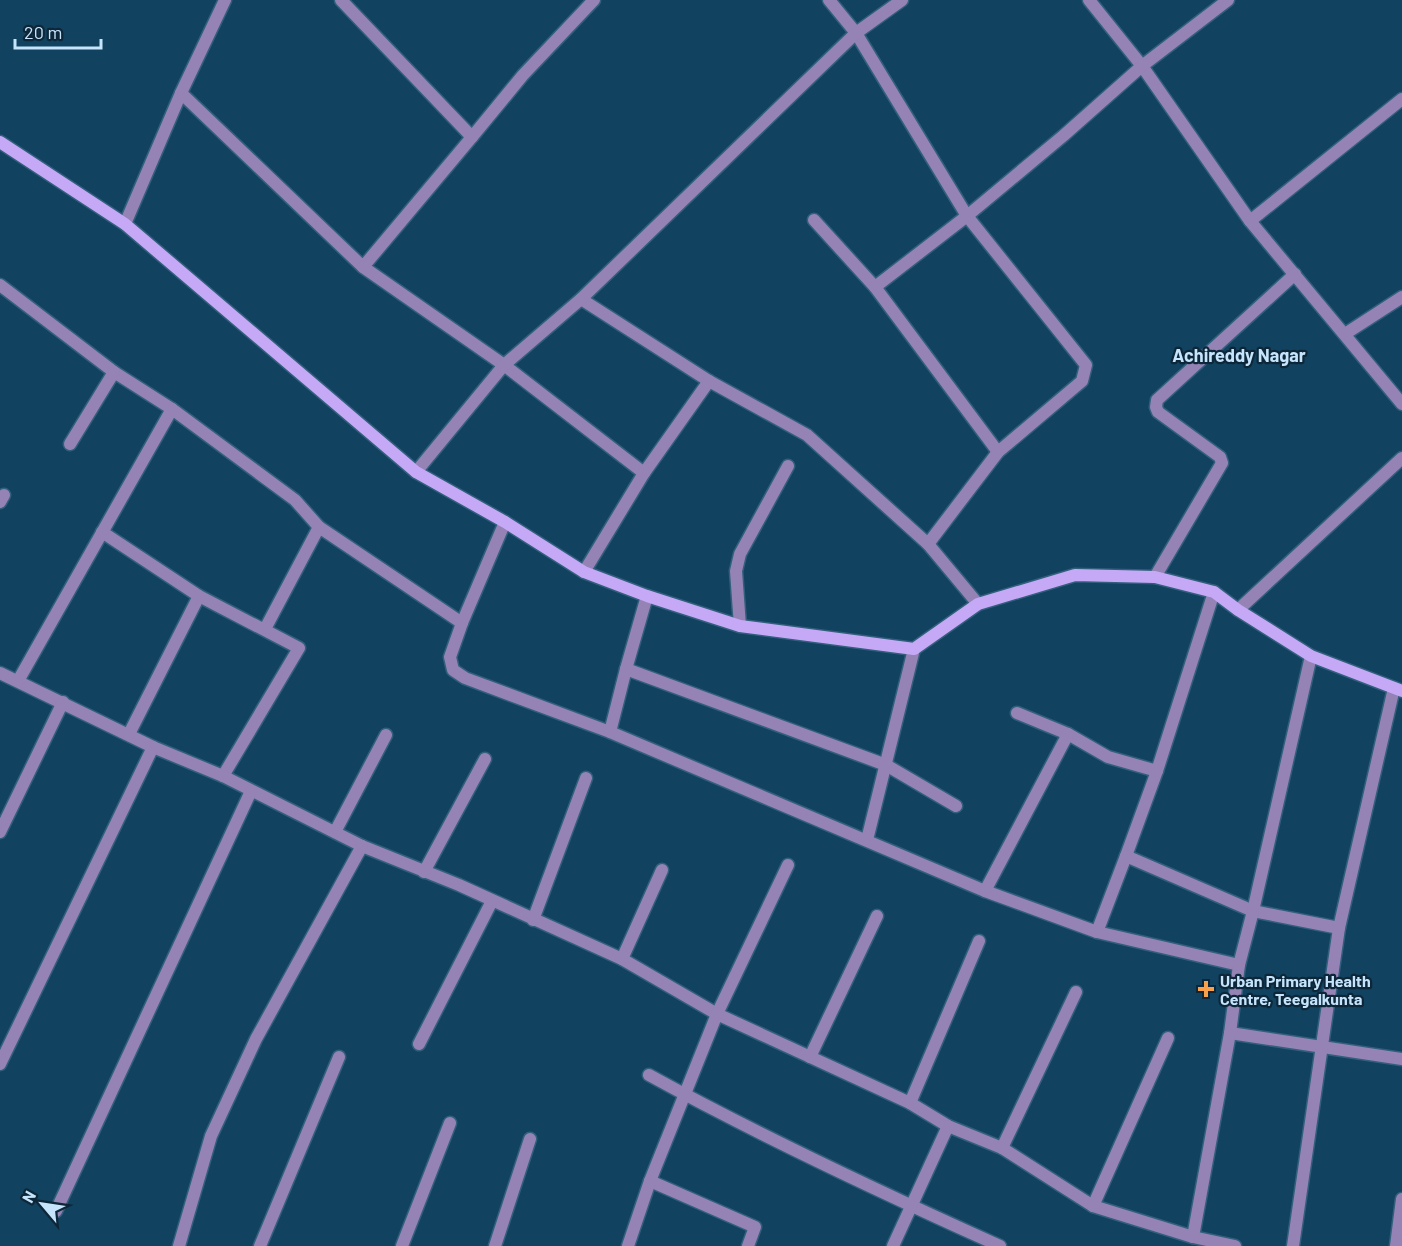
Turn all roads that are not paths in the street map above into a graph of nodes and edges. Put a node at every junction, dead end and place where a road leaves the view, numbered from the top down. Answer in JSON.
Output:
{"nodes":[{"id":1,"x":225,"y":0,"type":"edge"},
{"id":2,"x":341,"y":0,"type":"edge"},
{"id":3,"x":594,"y":0,"type":"edge"},
{"id":4,"x":830,"y":0,"type":"edge"},
{"id":5,"x":902,"y":0,"type":"edge"},
{"id":6,"x":1089,"y":0,"type":"edge"},
{"id":7,"x":1228,"y":0,"type":"edge"},
{"id":8,"x":856,"y":33,"type":"junction"},
{"id":9,"x":1143,"y":66,"type":"junction"},
{"id":10,"x":181,"y":93,"type":"junction"},
{"id":11,"x":1402,"y":99,"type":"edge"},
{"id":12,"x":472,"y":137,"type":"junction"},
{"id":13,"x":0,"y":142,"type":"edge"},
{"id":14,"x":967,"y":216,"type":"junction"},
{"id":15,"x":814,"y":220,"type":"dead end"},
{"id":16,"x":1250,"y":221,"type":"junction"},
{"id":17,"x":125,"y":224,"type":"junction"},
{"id":18,"x":363,"y":267,"type":"junction"},
{"id":19,"x":1294,"y":274,"type":"junction"},
{"id":20,"x":0,"y":285,"type":"edge"},
{"id":21,"x":875,"y":286,"type":"junction"},
{"id":22,"x":1402,"y":297,"type":"edge"},
{"id":23,"x":581,"y":299,"type":"junction"},
{"id":24,"x":1345,"y":334,"type":"junction"},
{"id":25,"x":504,"y":365,"type":"junction"},
{"id":26,"x":114,"y":372,"type":"junction"},
{"id":27,"x":709,"y":381,"type":"junction"},
{"id":28,"x":1402,"y":404,"type":"edge"},
{"id":29,"x":172,"y":409,"type":"junction"},
{"id":30,"x":70,"y":444,"type":"dead end"},
{"id":31,"x":998,"y":452,"type":"junction"},
{"id":32,"x":1402,"y":458,"type":"edge"},
{"id":33,"x":788,"y":466,"type":"dead end"},
{"id":34,"x":416,"y":472,"type":"junction"},
{"id":35,"x":644,"y":473,"type":"junction"},
{"id":36,"x":505,"y":522,"type":"junction"},
{"id":37,"x":319,"y":527,"type":"junction"},
{"id":38,"x":102,"y":532,"type":"junction"},
{"id":39,"x":928,"y":544,"type":"junction"},
{"id":40,"x":584,"y":572,"type":"junction"},
{"id":41,"x":1155,"y":577,"type":"junction"},
{"id":42,"x":1214,"y":592,"type":"junction"},
{"id":43,"x":199,"y":596,"type":"junction"},
{"id":44,"x":647,"y":596,"type":"junction"},
{"id":45,"x":978,"y":604,"type":"junction"},
{"id":46,"x":1238,"y":610,"type":"junction"},
{"id":47,"x":462,"y":623,"type":"junction"},
{"id":48,"x":740,"y":626,"type":"junction"},
{"id":49,"x":265,"y":629,"type":"junction"},
{"id":50,"x":914,"y":649,"type":"junction"},
{"id":51,"x":1311,"y":656,"type":"junction"},
{"id":52,"x":626,"y":669,"type":"junction"},
{"id":53,"x":0,"y":673,"type":"edge"},
{"id":54,"x":18,"y":681,"type":"junction"},
{"id":55,"x":1398,"y":689,"type":"edge"},
{"id":56,"x":63,"y":702,"type":"junction"},
{"id":57,"x":1017,"y":713,"type":"dead end"},
{"id":58,"x":610,"y":732,"type":"junction"},
{"id":59,"x":129,"y":734,"type":"junction"},
{"id":60,"x":1068,"y":734,"type":"junction"},
{"id":61,"x":386,"y":735,"type":"dead end"},
{"id":62,"x":153,"y":747,"type":"junction"},
{"id":63,"x":485,"y":759,"type":"dead end"},
{"id":64,"x":886,"y":765,"type":"junction"},
{"id":65,"x":1156,"y":771,"type":"junction"},
{"id":66,"x":223,"y":776,"type":"junction"},
{"id":67,"x":586,"y":778,"type":"dead end"},
{"id":68,"x":251,"y":791,"type":"junction"},
{"id":69,"x":956,"y":806,"type":"dead end"},
{"id":70,"x":0,"y":832,"type":"edge"},
{"id":71,"x":335,"y":832,"type":"junction"},
{"id":72,"x":867,"y":840,"type":"junction"},
{"id":73,"x":362,"y":846,"type":"junction"},
{"id":74,"x":1126,"y":856,"type":"junction"},
{"id":75,"x":788,"y":865,"type":"dead end"},
{"id":76,"x":662,"y":870,"type":"dead end"},
{"id":77,"x":424,"y":872,"type":"junction"},
{"id":78,"x":985,"y":891,"type":"junction"},
{"id":79,"x":492,"y":901,"type":"junction"},
{"id":80,"x":1253,"y":911,"type":"junction"},
{"id":81,"x":877,"y":916,"type":"dead end"},
{"id":82,"x":533,"y":920,"type":"junction"},
{"id":83,"x":1339,"y":928,"type":"junction"},
{"id":84,"x":1097,"y":932,"type":"junction"},
{"id":85,"x":980,"y":941,"type":"dead end"},
{"id":86,"x":622,"y":959,"type":"junction"},
{"id":87,"x":1239,"y":965,"type":"junction"},
{"id":88,"x":1076,"y":992,"type":"dead end"},
{"id":89,"x":717,"y":1014,"type":"junction"},
{"id":90,"x":1230,"y":1033,"type":"junction"},
{"id":91,"x":1168,"y":1038,"type":"dead end"},
{"id":92,"x":419,"y":1044,"type":"dead end"},
{"id":93,"x":1323,"y":1047,"type":"junction"},
{"id":94,"x":339,"y":1057,"type":"dead end"},
{"id":95,"x":810,"y":1057,"type":"junction"},
{"id":96,"x":1402,"y":1059,"type":"edge"},
{"id":97,"x":0,"y":1064,"type":"edge"},
{"id":98,"x":649,"y":1075,"type":"dead end"},
{"id":99,"x":686,"y":1095,"type":"junction"},
{"id":100,"x":910,"y":1103,"type":"junction"},
{"id":101,"x":450,"y":1124,"type":"dead end"},
{"id":102,"x":948,"y":1126,"type":"junction"},
{"id":103,"x":530,"y":1139,"type":"dead end"},
{"id":104,"x":1002,"y":1148,"type":"junction"},
{"id":105,"x":650,"y":1182,"type":"junction"},
{"id":106,"x":1402,"y":1199,"type":"edge"},
{"id":107,"x":911,"y":1206,"type":"junction"},
{"id":108,"x":1093,"y":1206,"type":"junction"},
{"id":109,"x":56,"y":1211,"type":"dead end"},
{"id":110,"x":1193,"y":1237,"type":"junction"},
{"id":111,"x":178,"y":1246,"type":"edge"},
{"id":112,"x":260,"y":1246,"type":"edge"},
{"id":113,"x":402,"y":1246,"type":"edge"},
{"id":114,"x":495,"y":1246,"type":"edge"},
{"id":115,"x":628,"y":1246,"type":"edge"},
{"id":116,"x":748,"y":1246,"type":"edge"},
{"id":117,"x":892,"y":1246,"type":"edge"},
{"id":118,"x":1000,"y":1246,"type":"edge"},
{"id":119,"x":1236,"y":1246,"type":"edge"},
{"id":120,"x":1293,"y":1246,"type":"edge"},
{"id":121,"x":1396,"y":1246,"type":"edge"}],
"edges":[{"from":1,"to":10,"type":"street"},
{"from":2,"to":12,"type":"street"},
{"from":3,"to":12,"type":"street"},
{"from":4,"to":8,"type":"street"},
{"from":5,"to":8,"type":"street"},
{"from":6,"to":9,"type":"street"},
{"from":7,"to":9,"type":"street"},
{"from":8,"to":14,"type":"street"},
{"from":8,"to":23,"type":"street"},
{"from":9,"to":14,"type":"street"},
{"from":9,"to":16,"type":"street"},
{"from":10,"to":17,"type":"street"},
{"from":10,"to":18,"type":"street"},
{"from":11,"to":16,"type":"street"},
{"from":12,"to":18,"type":"street"},
{"from":13,"to":17,"type":"street"},
{"from":14,"to":21,"type":"street"},
{"from":14,"to":31,"type":"street"},
{"from":15,"to":21,"type":"street"},
{"from":16,"to":19,"type":"street"},
{"from":17,"to":34,"type":"street"},
{"from":18,"to":25,"type":"street"},
{"from":19,"to":24,"type":"street"},
{"from":19,"to":41,"type":"street"},
{"from":20,"to":26,"type":"street"},
{"from":21,"to":31,"type":"street"},
{"from":22,"to":24,"type":"street"},
{"from":23,"to":25,"type":"street"},
{"from":23,"to":27,"type":"street"},
{"from":24,"to":28,"type":"street"},
{"from":25,"to":34,"type":"street"},
{"from":25,"to":35,"type":"street"},
{"from":26,"to":29,"type":"street"},
{"from":26,"to":30,"type":"street"},
{"from":27,"to":35,"type":"street"},
{"from":27,"to":39,"type":"street"},
{"from":29,"to":37,"type":"street"},
{"from":29,"to":38,"type":"street"},
{"from":31,"to":39,"type":"street"},
{"from":32,"to":46,"type":"street"},
{"from":33,"to":48,"type":"street"},
{"from":34,"to":36,"type":"street"},
{"from":35,"to":40,"type":"street"},
{"from":36,"to":40,"type":"street"},
{"from":36,"to":47,"type":"street"},
{"from":37,"to":47,"type":"street"},
{"from":37,"to":49,"type":"street"},
{"from":38,"to":43,"type":"street"},
{"from":38,"to":54,"type":"street"},
{"from":39,"to":45,"type":"street"},
{"from":40,"to":44,"type":"street"},
{"from":41,"to":42,"type":"street"},
{"from":41,"to":45,"type":"street"},
{"from":42,"to":46,"type":"street"},
{"from":42,"to":65,"type":"street"},
{"from":43,"to":49,"type":"street"},
{"from":43,"to":59,"type":"street"},
{"from":44,"to":48,"type":"street"},
{"from":44,"to":52,"type":"street"},
{"from":45,"to":50,"type":"street"},
{"from":46,"to":51,"type":"street"},
{"from":47,"to":58,"type":"street"},
{"from":48,"to":50,"type":"street"},
{"from":49,"to":66,"type":"street"},
{"from":50,"to":64,"type":"street"},
{"from":51,"to":55,"type":"street"},
{"from":51,"to":80,"type":"street"},
{"from":52,"to":58,"type":"street"},
{"from":52,"to":64,"type":"street"},
{"from":53,"to":54,"type":"street"},
{"from":54,"to":56,"type":"street"},
{"from":55,"to":83,"type":"street"},
{"from":56,"to":59,"type":"street"},
{"from":56,"to":70,"type":"street"},
{"from":57,"to":60,"type":"street"},
{"from":58,"to":72,"type":"street"},
{"from":59,"to":62,"type":"street"},
{"from":60,"to":65,"type":"street"},
{"from":60,"to":78,"type":"street"},
{"from":61,"to":71,"type":"street"},
{"from":62,"to":66,"type":"street"},
{"from":62,"to":97,"type":"street"},
{"from":63,"to":77,"type":"street"},
{"from":64,"to":69,"type":"street"},
{"from":64,"to":72,"type":"street"},
{"from":65,"to":74,"type":"street"},
{"from":66,"to":68,"type":"street"},
{"from":67,"to":82,"type":"street"},
{"from":68,"to":71,"type":"street"},
{"from":68,"to":109,"type":"street"},
{"from":71,"to":73,"type":"street"},
{"from":72,"to":78,"type":"street"},
{"from":73,"to":77,"type":"street"},
{"from":73,"to":111,"type":"street"},
{"from":74,"to":80,"type":"street"},
{"from":74,"to":84,"type":"street"},
{"from":75,"to":89,"type":"street"},
{"from":76,"to":86,"type":"street"},
{"from":77,"to":79,"type":"street"},
{"from":78,"to":84,"type":"street"},
{"from":79,"to":82,"type":"street"},
{"from":79,"to":92,"type":"street"},
{"from":80,"to":83,"type":"street"},
{"from":80,"to":87,"type":"street"},
{"from":81,"to":95,"type":"street"},
{"from":82,"to":86,"type":"street"},
{"from":83,"to":93,"type":"street"},
{"from":84,"to":87,"type":"street"},
{"from":85,"to":100,"type":"street"},
{"from":86,"to":89,"type":"street"},
{"from":87,"to":90,"type":"street"},
{"from":88,"to":104,"type":"street"},
{"from":89,"to":95,"type":"street"},
{"from":89,"to":99,"type":"street"},
{"from":90,"to":93,"type":"street"},
{"from":90,"to":110,"type":"street"},
{"from":91,"to":108,"type":"street"},
{"from":93,"to":96,"type":"street"},
{"from":93,"to":120,"type":"street"},
{"from":94,"to":112,"type":"street"},
{"from":95,"to":100,"type":"street"},
{"from":98,"to":99,"type":"street"},
{"from":99,"to":105,"type":"street"},
{"from":99,"to":107,"type":"street"},
{"from":100,"to":102,"type":"street"},
{"from":101,"to":113,"type":"street"},
{"from":102,"to":104,"type":"street"},
{"from":102,"to":107,"type":"street"},
{"from":103,"to":114,"type":"street"},
{"from":104,"to":108,"type":"street"},
{"from":105,"to":115,"type":"street"},
{"from":105,"to":116,"type":"street"},
{"from":106,"to":121,"type":"street"},
{"from":107,"to":117,"type":"street"},
{"from":107,"to":118,"type":"street"},
{"from":108,"to":110,"type":"street"},
{"from":110,"to":119,"type":"street"}]}
